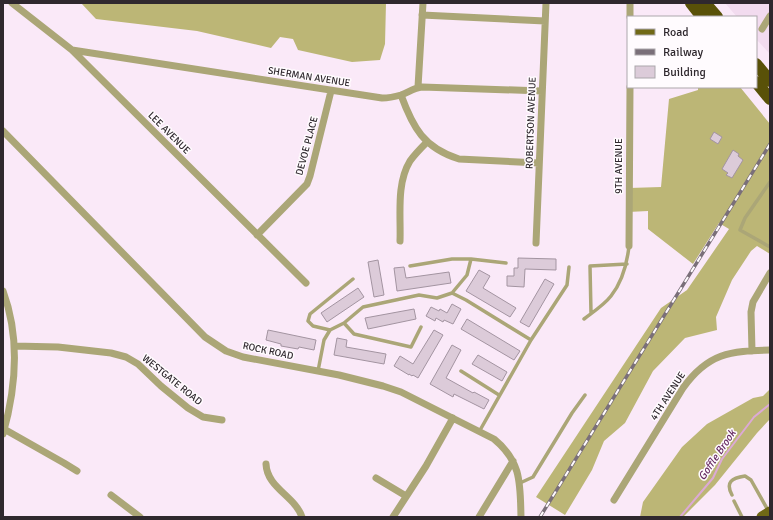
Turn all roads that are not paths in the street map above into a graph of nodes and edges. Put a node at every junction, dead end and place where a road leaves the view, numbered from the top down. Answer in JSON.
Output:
{"nodes":[{"id":1,"x":12,"y":3,"type":"edge"},
{"id":2,"x":423,"y":3,"type":"edge"},
{"id":3,"x":546,"y":3,"type":"edge"},
{"id":4,"x":630,"y":3,"type":"edge"},
{"id":5,"x":691,"y":3,"type":"edge"},
{"id":6,"x":705,"y":3,"type":"edge"},
{"id":7,"x":422,"y":15,"type":"junction"},
{"id":8,"x":630,"y":16,"type":"edge"},
{"id":9,"x":701,"y":16,"type":"edge"},
{"id":10,"x":716,"y":16,"type":"edge"},
{"id":11,"x":770,"y":16,"type":"edge"},
{"id":12,"x":545,"y":21,"type":"junction"},
{"id":13,"x":762,"y":29,"type":"dead end"},
{"id":14,"x":72,"y":50,"type":"junction"},
{"id":15,"x":757,"y":65,"type":"edge"},
{"id":16,"x":770,"y":82,"type":"edge"},
{"id":17,"x":757,"y":83,"type":"edge"},
{"id":18,"x":418,"y":87,"type":"junction"},
{"id":19,"x":630,"y":88,"type":"edge"},
{"id":20,"x":331,"y":91,"type":"junction"},
{"id":21,"x":542,"y":92,"type":"junction"},
{"id":22,"x":401,"y":95,"type":"junction"},
{"id":23,"x":770,"y":99,"type":"edge"},
{"id":24,"x":3,"y":131,"type":"edge"},
{"id":25,"x":427,"y":142,"type":"junction"},
{"id":26,"x":539,"y":163,"type":"junction"},
{"id":27,"x":770,"y":182,"type":"edge"},
{"id":28,"x":257,"y":235,"type":"junction"},
{"id":29,"x":400,"y":241,"type":"dead end"},
{"id":30,"x":536,"y":243,"type":"dead end"},
{"id":31,"x":629,"y":246,"type":"joint"},
{"id":32,"x":770,"y":247,"type":"edge"},
{"id":33,"x":471,"y":259,"type":"junction"},
{"id":34,"x":506,"y":263,"type":"dead end"},
{"id":35,"x":627,"y":264,"type":"junction"},
{"id":36,"x":410,"y":266,"type":"dead end"},
{"id":37,"x":569,"y":267,"type":"dead end"},
{"id":38,"x":770,"y":273,"type":"edge"},
{"id":39,"x":353,"y":279,"type":"dead end"},
{"id":40,"x":306,"y":283,"type":"dead end"},
{"id":41,"x":3,"y":291,"type":"edge"},
{"id":42,"x":452,"y":293,"type":"junction"},
{"id":43,"x":591,"y":313,"type":"junction"},
{"id":44,"x":584,"y":319,"type":"dead end"},
{"id":45,"x":344,"y":323,"type":"junction"},
{"id":46,"x":421,"y":327,"type":"dead end"},
{"id":47,"x":330,"y":330,"type":"junction"},
{"id":48,"x":530,"y":340,"type":"junction"},
{"id":49,"x":14,"y":346,"type":"junction"},
{"id":50,"x":770,"y":350,"type":"edge"},
{"id":51,"x":752,"y":351,"type":"junction"},
{"id":52,"x":318,"y":371,"type":"junction"},
{"id":53,"x":461,"y":371,"type":"dead end"},
{"id":54,"x":499,"y":395,"type":"junction"},
{"id":55,"x":585,"y":396,"type":"dead end"},
{"id":56,"x":453,"y":418,"type":"junction"},
{"id":57,"x":222,"y":420,"type":"dead end"},
{"id":58,"x":4,"y":432,"type":"edge"},
{"id":59,"x":479,"y":432,"type":"junction"},
{"id":60,"x":513,"y":461,"type":"junction"},
{"id":61,"x":266,"y":464,"type":"dead end"},
{"id":62,"x":77,"y":471,"type":"dead end"},
{"id":63,"x":376,"y":478,"type":"dead end"},
{"id":64,"x":520,"y":483,"type":"junction"},
{"id":65,"x":111,"y":495,"type":"dead end"},
{"id":66,"x":732,"y":495,"type":"dead end"},
{"id":67,"x":406,"y":496,"type":"junction"},
{"id":68,"x":614,"y":500,"type":"dead end"},
{"id":69,"x":734,"y":501,"type":"dead end"},
{"id":70,"x":770,"y":512,"type":"edge"},
{"id":71,"x":140,"y":517,"type":"edge"},
{"id":72,"x":302,"y":517,"type":"edge"},
{"id":73,"x":393,"y":517,"type":"edge"},
{"id":74,"x":479,"y":517,"type":"edge"},
{"id":75,"x":521,"y":517,"type":"edge"},
{"id":76,"x":742,"y":517,"type":"edge"},
{"id":77,"x":762,"y":517,"type":"edge"}],
"edges":[{"from":1,"to":14,"type":"street","name":"LEE AVENUE"},
{"from":2,"to":7,"type":"street"},
{"from":3,"to":12,"type":"street","name":"ROBERTSON AVENUE"},
{"from":4,"to":8,"type":"street"},
{"from":5,"to":9,"type":"highway"},
{"from":6,"to":10,"type":"highway"},
{"from":7,"to":12,"type":"street"},
{"from":7,"to":18,"type":"street"},
{"from":11,"to":13,"type":"street"},
{"from":12,"to":21,"type":"street","name":"ROBERTSON AVENUE"},
{"from":14,"to":20,"type":"street","name":"SHERMAN AVENUE"},
{"from":14,"to":28,"type":"street","name":"LEE AVENUE"},
{"from":15,"to":16,"type":"highway"},
{"from":17,"to":23,"type":"highway"},
{"from":18,"to":21,"type":"street","name":"SHERMAN AVENUE"},
{"from":18,"to":22,"type":"street","name":"SHERMAN AVENUE"},
{"from":19,"to":31,"type":"street","name":"9TH AVENUE"},
{"from":20,"to":22,"type":"street","name":"SHERMAN AVENUE"},
{"from":20,"to":28,"type":"street","name":"DEVOE PLACE"},
{"from":21,"to":26,"type":"street","name":"ROBERTSON AVENUE"},
{"from":22,"to":25,"type":"street"},
{"from":24,"to":52,"type":"street","name":"ROCK ROAD"},
{"from":25,"to":26,"type":"street"},
{"from":25,"to":29,"type":"street"},
{"from":26,"to":30,"type":"street","name":"ROBERTSON AVENUE"},
{"from":27,"to":32,"type":"lane"},
{"from":28,"to":40,"type":"street","name":"LEE AVENUE"},
{"from":31,"to":35,"type":"lane"},
{"from":33,"to":34,"type":"lane"},
{"from":33,"to":36,"type":"lane"},
{"from":33,"to":42,"type":"lane"},
{"from":35,"to":43,"type":"lane"},
{"from":35,"to":43,"type":"lane"},
{"from":37,"to":48,"type":"lane"},
{"from":38,"to":51,"type":"street"},
{"from":39,"to":47,"type":"lane"},
{"from":41,"to":49,"type":"street"},
{"from":42,"to":45,"type":"lane"},
{"from":42,"to":48,"type":"lane"},
{"from":43,"to":44,"type":"lane"},
{"from":45,"to":46,"type":"lane"},
{"from":45,"to":47,"type":"lane"},
{"from":47,"to":52,"type":"lane"},
{"from":48,"to":54,"type":"lane"},
{"from":49,"to":57,"type":"street","name":"WESTGATE ROAD"},
{"from":49,"to":58,"type":"street"},
{"from":50,"to":51,"type":"street","name":"4TH AVENUE"},
{"from":51,"to":68,"type":"street","name":"4TH AVENUE"},
{"from":52,"to":56,"type":"street","name":"ROCK ROAD"},
{"from":53,"to":54,"type":"lane"},
{"from":54,"to":59,"type":"lane"},
{"from":55,"to":64,"type":"lane"},
{"from":56,"to":59,"type":"street","name":"ROCK ROAD"},
{"from":56,"to":67,"type":"street"},
{"from":58,"to":62,"type":"street"},
{"from":59,"to":60,"type":"street","name":"ROCK ROAD"},
{"from":60,"to":64,"type":"street","name":"ROCK ROAD"},
{"from":60,"to":74,"type":"street"},
{"from":61,"to":72,"type":"street"},
{"from":63,"to":67,"type":"street"},
{"from":64,"to":75,"type":"street","name":"ROCK ROAD"},
{"from":65,"to":71,"type":"street"},
{"from":66,"to":70,"type":"lane"},
{"from":67,"to":73,"type":"street"},
{"from":69,"to":76,"type":"lane"},
{"from":70,"to":77,"type":"main road"}]}
